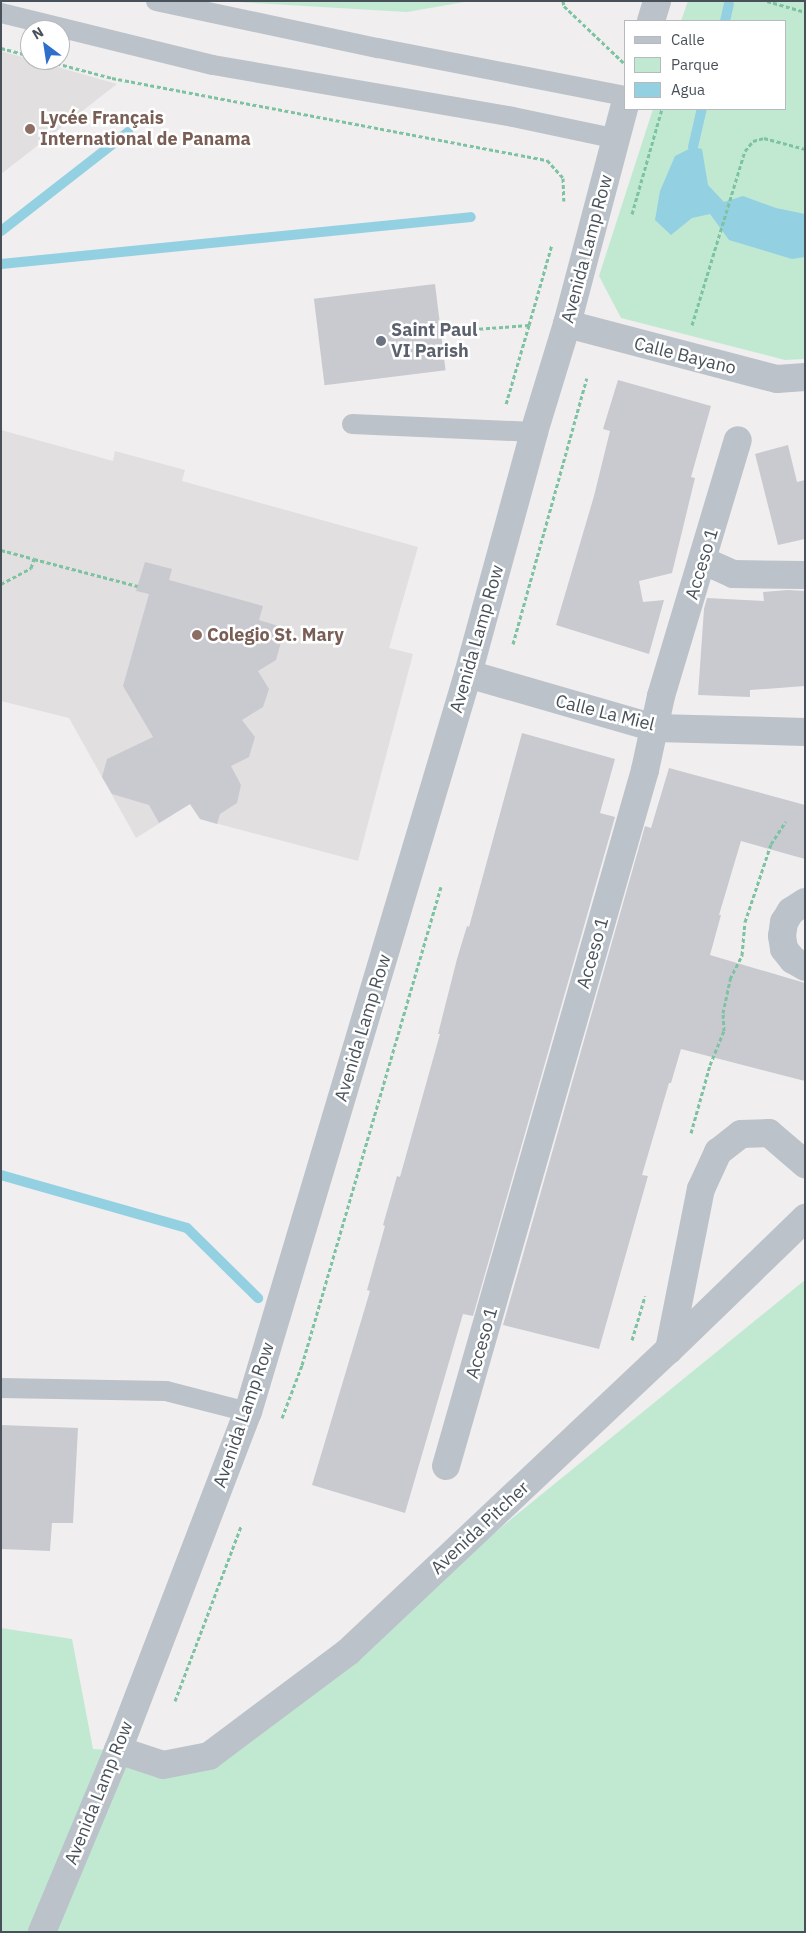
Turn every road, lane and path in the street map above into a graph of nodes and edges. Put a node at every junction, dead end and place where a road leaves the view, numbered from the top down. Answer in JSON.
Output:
{"nodes":[{"id":1,"x":156,"y":1,"type":"edge"},
{"id":2,"x":564,"y":1,"type":"edge"},
{"id":3,"x":657,"y":1,"type":"edge"},
{"id":4,"x":768,"y":1,"type":"edge"},
{"id":5,"x":805,"y":12,"type":"edge"},
{"id":6,"x":1,"y":13,"type":"edge"},
{"id":7,"x":651,"y":20,"type":"edge"},
{"id":8,"x":1,"y":48,"type":"edge"},
{"id":9,"x":20,"y":53,"type":"edge"},
{"id":10,"x":624,"y":63,"type":"edge"},
{"id":11,"x":70,"y":67,"type":"edge"},
{"id":12,"x":624,"y":96,"type":"edge"},
{"id":13,"x":624,"y":108,"type":"edge"},
{"id":14,"x":662,"y":110,"type":"edge"},
{"id":15,"x":617,"y":138,"type":"junction"},
{"id":16,"x":805,"y":149,"type":"edge"},
{"id":17,"x":562,"y":210,"type":"dead end"},
{"id":18,"x":630,"y":220,"type":"dead end"},
{"id":19,"x":554,"y":239,"type":"dead end"},
{"id":20,"x":567,"y":324,"type":"junction"},
{"id":21,"x":529,"y":325,"type":"dead end"},
{"id":22,"x":683,"y":356,"type":"junction"},
{"id":23,"x":805,"y":376,"type":"edge"},
{"id":24,"x":587,"y":378,"type":"dead end"},
{"id":25,"x":352,"y":424,"type":"dead end"},
{"id":26,"x":534,"y":432,"type":"junction"},
{"id":27,"x":738,"y":440,"type":"dead end"},
{"id":28,"x":1,"y":550,"type":"edge"},
{"id":29,"x":34,"y":559,"type":"junction"},
{"id":30,"x":704,"y":561,"type":"junction"},
{"id":31,"x":805,"y":576,"type":"edge"},
{"id":32,"x":1,"y":584,"type":"edge"},
{"id":33,"x":138,"y":586,"type":"dead end"},
{"id":34,"x":513,"y":644,"type":"dead end"},
{"id":35,"x":468,"y":674,"type":"junction"},
{"id":36,"x":655,"y":728,"type":"junction"},
{"id":37,"x":805,"y":732,"type":"edge"},
{"id":38,"x":786,"y":821,"type":"dead end"},
{"id":39,"x":805,"y":902,"type":"edge"},
{"id":40,"x":805,"y":967,"type":"edge"},
{"id":41,"x":689,"y":1141,"type":"dead end"},
{"id":42,"x":805,"y":1164,"type":"edge"},
{"id":43,"x":805,"y":1218,"type":"edge"},
{"id":44,"x":645,"y":1293,"type":"dead end"},
{"id":45,"x":632,"y":1341,"type":"dead end"},
{"id":46,"x":669,"y":1350,"type":"junction"},
{"id":47,"x":1,"y":1388,"type":"edge"},
{"id":48,"x":248,"y":1412,"type":"junction"},
{"id":49,"x":446,"y":1466,"type":"dead end"},
{"id":50,"x":118,"y":1750,"type":"junction"},
{"id":51,"x":42,"y":1932,"type":"edge"}],
"edges":[{"from":1,"to":12,"type":"lane"},
{"from":2,"to":10,"type":"path"},
{"from":3,"to":7,"type":"street"},
{"from":4,"to":5,"type":"path"},
{"from":6,"to":15,"type":"lane"},
{"from":8,"to":9,"type":"path"},
{"from":11,"to":17,"type":"path"},
{"from":13,"to":15,"type":"street","name":"Avenida Lamp Row"},
{"from":14,"to":18,"type":"path"},
{"from":15,"to":20,"type":"street","name":"Avenida Lamp Row"},
{"from":16,"to":22,"type":"path"},
{"from":19,"to":21,"type":"path"},
{"from":20,"to":22,"type":"street","name":"Calle Bayano"},
{"from":20,"to":26,"type":"street","name":"Avenida Lamp Row"},
{"from":22,"to":23,"type":"street","name":"Calle Bayano"},
{"from":24,"to":34,"type":"path"},
{"from":25,"to":26,"type":"lane"},
{"from":26,"to":35,"type":"street","name":"Avenida Lamp Row"},
{"from":27,"to":30,"type":"street","name":"Acceso 1"},
{"from":28,"to":29,"type":"path"},
{"from":29,"to":32,"type":"path"},
{"from":29,"to":33,"type":"path"},
{"from":30,"to":31,"type":"street"},
{"from":30,"to":36,"type":"street","name":"Acceso 1"},
{"from":35,"to":36,"type":"street","name":"Calle La Miel"},
{"from":35,"to":48,"type":"street","name":"Avenida Lamp Row"},
{"from":36,"to":37,"type":"street","name":"Calle La Miel"},
{"from":36,"to":49,"type":"street","name":"Acceso 1"},
{"from":38,"to":41,"type":"path"},
{"from":39,"to":40,"type":"street"},
{"from":42,"to":46,"type":"street"},
{"from":43,"to":46,"type":"street","name":"Avenida Pitcher"},
{"from":44,"to":45,"type":"path"},
{"from":46,"to":50,"type":"street","name":"Avenida Pitcher"},
{"from":47,"to":48,"type":"lane"},
{"from":48,"to":50,"type":"street","name":"Avenida Lamp Row"},
{"from":50,"to":51,"type":"street","name":"Avenida Lamp Row"}]}
